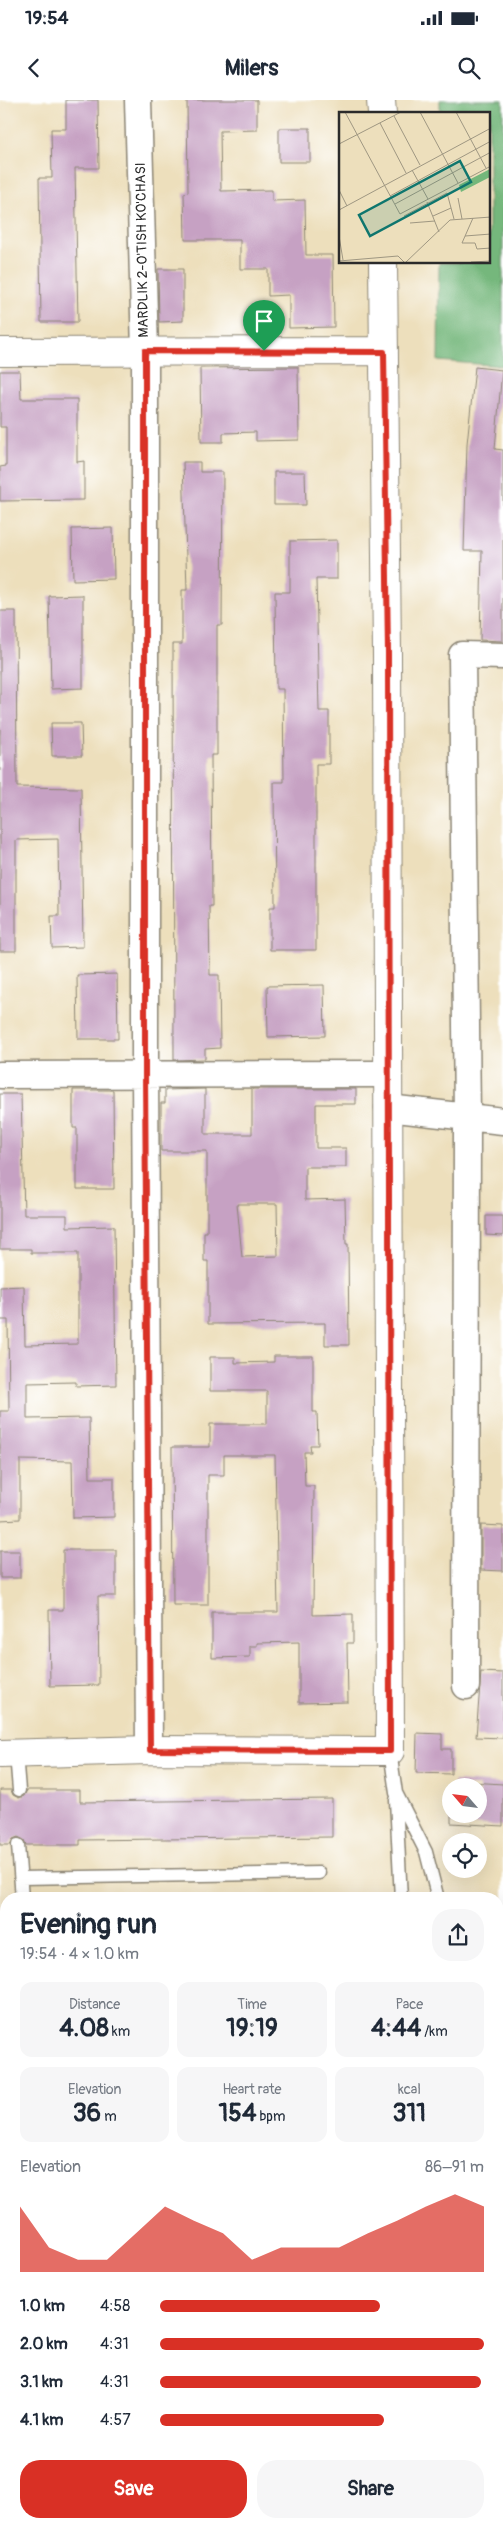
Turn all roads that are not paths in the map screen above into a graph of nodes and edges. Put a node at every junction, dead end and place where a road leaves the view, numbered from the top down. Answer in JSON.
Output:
{"nodes":[{"id":1,"x":138,"y":100,"type":"edge"},
{"id":2,"x":383,"y":264,"type":"edge"},
{"id":3,"x":145,"y":351,"type":"junction"},
{"id":4,"x":0,"y":352,"type":"edge"},
{"id":5,"x":384,"y":352,"type":"junction"},
{"id":6,"x":503,"y":656,"type":"edge"},
{"id":7,"x":145,"y":1073,"type":"junction"},
{"id":8,"x":387,"y":1074,"type":"junction"},
{"id":9,"x":0,"y":1075,"type":"edge"},
{"id":10,"x":388,"y":1108,"type":"junction"},
{"id":11,"x":467,"y":1117,"type":"junction"},
{"id":12,"x":503,"y":1121,"type":"edge"},
{"id":13,"x":466,"y":1686,"type":"dead end"},
{"id":14,"x":150,"y":1750,"type":"junction"},
{"id":15,"x":390,"y":1751,"type":"junction"},
{"id":16,"x":8,"y":1754,"type":"edge"},
{"id":17,"x":19,"y":1790,"type":"dead end"},
{"id":18,"x":396,"y":1793,"type":"junction"},
{"id":19,"x":18,"y":1845,"type":"dead end"},
{"id":20,"x":319,"y":1873,"type":"dead end"},
{"id":21,"x":21,"y":1878,"type":"junction"},
{"id":22,"x":22,"y":1892,"type":"edge"},
{"id":23,"x":401,"y":1892,"type":"edge"},
{"id":24,"x":436,"y":1892,"type":"edge"}],
"edges":[{"from":1,"to":3,"type":"street","name":"MARDLIK 2-O'TISH KO'CHASI"},
{"from":2,"to":5,"type":"street"},
{"from":3,"to":4,"type":"street"},
{"from":3,"to":5,"type":"street"},
{"from":3,"to":7,"type":"street","name":"MARDLIK 2-O'TISH KO'CHASI"},
{"from":5,"to":8,"type":"street"},
{"from":6,"to":11,"type":"street"},
{"from":7,"to":8,"type":"street"},
{"from":7,"to":9,"type":"street"},
{"from":7,"to":14,"type":"street","name":"MARDLIK 2-O'TISH KO'CHASI"},
{"from":8,"to":10,"type":"street"},
{"from":10,"to":11,"type":"street"},
{"from":10,"to":15,"type":"street"},
{"from":11,"to":12,"type":"street"},
{"from":11,"to":13,"type":"street"},
{"from":14,"to":15,"type":"street"},
{"from":14,"to":16,"type":"street"},
{"from":15,"to":18,"type":"lane"},
{"from":16,"to":17,"type":"lane"},
{"from":18,"to":23,"type":"lane"},
{"from":18,"to":24,"type":"lane"},
{"from":19,"to":21,"type":"lane"},
{"from":20,"to":21,"type":"lane"},
{"from":21,"to":22,"type":"lane"}]}
